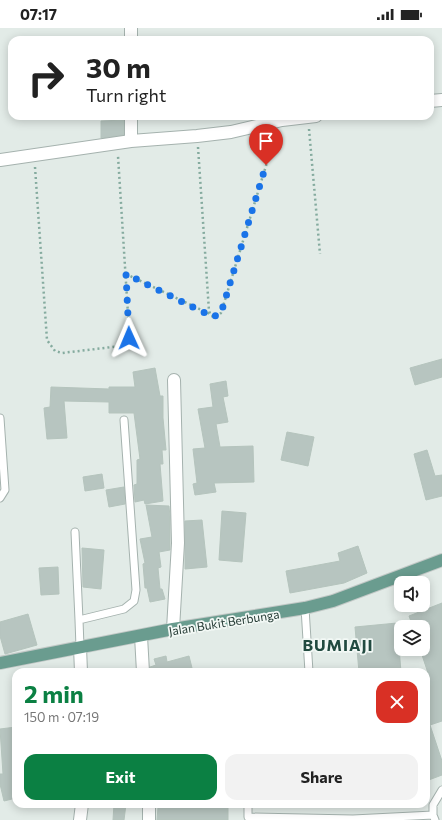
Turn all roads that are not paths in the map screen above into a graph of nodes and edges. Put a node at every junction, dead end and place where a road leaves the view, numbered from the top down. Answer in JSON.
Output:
{"nodes":[{"id":1,"x":131,"y":120,"type":"edge"},
{"id":2,"x":287,"y":120,"type":"edge"},
{"id":3,"x":132,"y":141,"type":"junction"},
{"id":4,"x":0,"y":160,"type":"edge"},
{"id":5,"x":174,"y":380,"type":"dead end"},
{"id":6,"x":0,"y":418,"type":"edge"},
{"id":7,"x":124,"y":420,"type":"dead end"},
{"id":8,"x":0,"y":498,"type":"edge"},
{"id":9,"x":75,"y":532,"type":"dead end"},
{"id":10,"x":442,"y":560,"type":"edge"},
{"id":11,"x":305,"y":608,"type":"junction"},
{"id":12,"x":79,"y":620,"type":"junction"},
{"id":13,"x":173,"y":630,"type":"junction"},
{"id":14,"x":141,"y":636,"type":"junction"},
{"id":15,"x":80,"y":647,"type":"junction"},
{"id":16,"x":0,"y":663,"type":"edge"},
{"id":17,"x":81,"y":668,"type":"edge"},
{"id":18,"x":143,"y":668,"type":"edge"},
{"id":19,"x":309,"y":668,"type":"edge"},
{"id":20,"x":442,"y":790,"type":"edge"},
{"id":21,"x":82,"y":808,"type":"edge"},
{"id":22,"x":149,"y":808,"type":"edge"},
{"id":23,"x":248,"y":808,"type":"edge"},
{"id":24,"x":434,"y":818,"type":"edge"},
{"id":25,"x":248,"y":819,"type":"edge"},
{"id":26,"x":80,"y":820,"type":"edge"},
{"id":27,"x":149,"y":820,"type":"edge"}],
"edges":[{"from":1,"to":3,"type":"street"},
{"from":2,"to":3,"type":"street"},
{"from":3,"to":4,"type":"street"},
{"from":5,"to":13,"type":"street"},
{"from":6,"to":8,"type":"lane"},
{"from":7,"to":12,"type":"lane"},
{"from":9,"to":12,"type":"lane"},
{"from":10,"to":11,"type":"main road","name":"Jalan Bukit Berbunga"},
{"from":11,"to":13,"type":"main road","name":"Jalan Bukit Berbunga"},
{"from":11,"to":19,"type":"lane"},
{"from":12,"to":15,"type":"lane"},
{"from":13,"to":14,"type":"main road","name":"Jalan Bukit Berbunga"},
{"from":14,"to":15,"type":"main road","name":"Jalan Bukit Berbunga"},
{"from":14,"to":18,"type":"street"},
{"from":15,"to":16,"type":"main road","name":"Jalan Bukit Berbunga"},
{"from":15,"to":17,"type":"street"},
{"from":20,"to":24,"type":"lane"},
{"from":21,"to":26,"type":"street"},
{"from":22,"to":27,"type":"street"},
{"from":23,"to":25,"type":"lane"},
{"from":24,"to":25,"type":"lane"}]}
